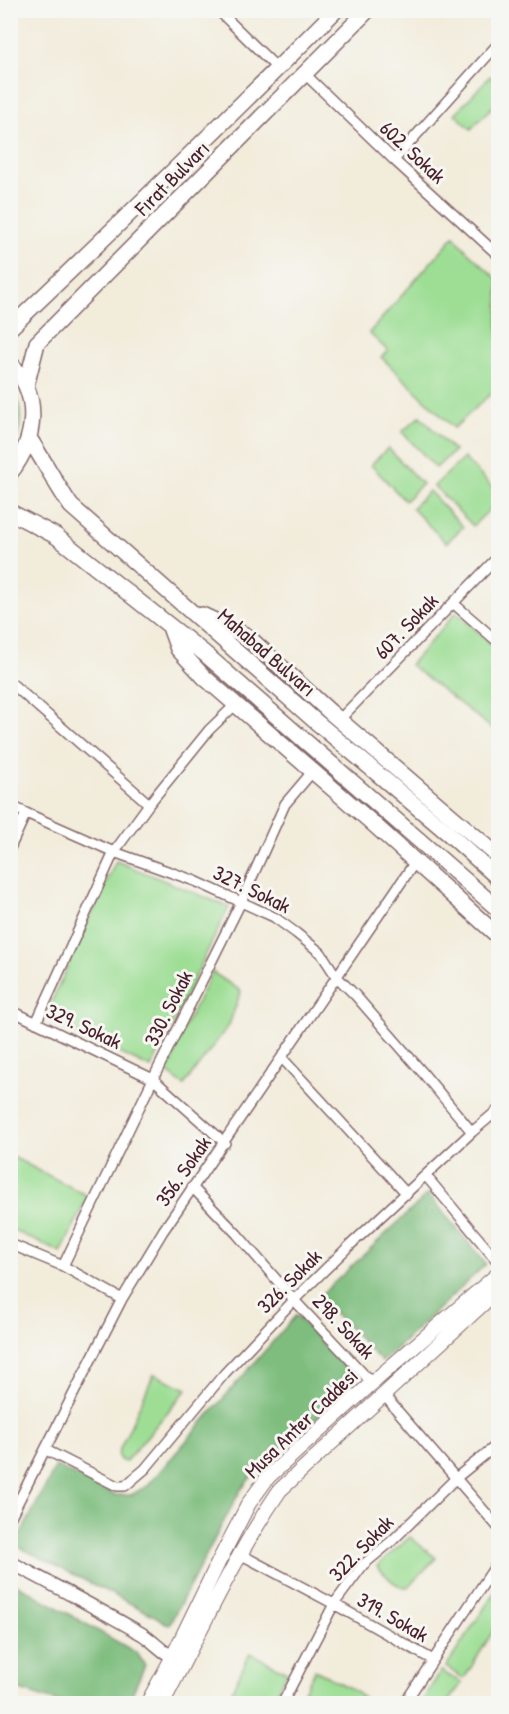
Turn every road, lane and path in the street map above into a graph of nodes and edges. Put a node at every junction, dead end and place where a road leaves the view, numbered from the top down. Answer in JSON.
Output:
{"nodes":[{"id":1,"x":218,"y":10,"type":"edge"},
{"id":2,"x":336,"y":10,"type":"edge"},
{"id":3,"x":368,"y":10,"type":"edge"},
{"id":4,"x":498,"y":44,"type":"edge"},
{"id":5,"x":278,"y":69,"type":"junction"},
{"id":6,"x":305,"y":74,"type":"junction"},
{"id":7,"x":394,"y":160,"type":"junction"},
{"id":8,"x":498,"y":255,"type":"edge"},
{"id":9,"x":10,"y":328,"type":"edge"},
{"id":10,"x":10,"y":363,"type":"edge"},
{"id":11,"x":26,"y":386,"type":"junction"},
{"id":12,"x":29,"y":438,"type":"junction"},
{"id":13,"x":10,"y":473,"type":"edge"},
{"id":14,"x":10,"y":512,"type":"edge"},
{"id":15,"x":498,"y":557,"type":"edge"},
{"id":16,"x":453,"y":603,"type":"junction"},
{"id":17,"x":185,"y":606,"type":"junction"},
{"id":18,"x":170,"y":627,"type":"junction"},
{"id":19,"x":498,"y":642,"type":"edge"},
{"id":20,"x":10,"y":682,"type":"edge"},
{"id":21,"x":236,"y":704,"type":"junction"},
{"id":22,"x":339,"y":720,"type":"junction"},
{"id":23,"x":313,"y":771,"type":"junction"},
{"id":24,"x":149,"y":804,"type":"junction"},
{"id":25,"x":10,"y":805,"type":"edge"},
{"id":26,"x":26,"y":813,"type":"junction"},
{"id":27,"x":10,"y":848,"type":"edge"},
{"id":28,"x":114,"y":852,"type":"junction"},
{"id":29,"x":498,"y":856,"type":"edge"},
{"id":30,"x":415,"y":862,"type":"junction"},
{"id":31,"x":498,"y":878,"type":"edge"},
{"id":32,"x":241,"y":902,"type":"junction"},
{"id":33,"x":498,"y":909,"type":"edge"},
{"id":34,"x":498,"y":936,"type":"edge"},
{"id":35,"x":336,"y":976,"type":"junction"},
{"id":36,"x":13,"y":1012,"type":"edge"},
{"id":37,"x":36,"y":1023,"type":"junction"},
{"id":38,"x":10,"y":1024,"type":"edge"},
{"id":39,"x":282,"y":1058,"type":"junction"},
{"id":40,"x":153,"y":1079,"type":"junction"},
{"id":41,"x":498,"y":1110,"type":"edge"},
{"id":42,"x":472,"y":1132,"type":"junction"},
{"id":43,"x":225,"y":1143,"type":"junction"},
{"id":44,"x":426,"y":1176,"type":"junction"},
{"id":45,"x":192,"y":1187,"type":"junction"},
{"id":46,"x":407,"y":1194,"type":"junction"},
{"id":47,"x":10,"y":1244,"type":"edge"},
{"id":48,"x":498,"y":1262,"type":"edge"},
{"id":49,"x":63,"y":1266,"type":"junction"},
{"id":50,"x":498,"y":1274,"type":"edge"},
{"id":51,"x":498,"y":1290,"type":"edge"},
{"id":52,"x":123,"y":1299,"type":"junction"},
{"id":53,"x":294,"y":1300,"type":"junction"},
{"id":54,"x":372,"y":1383,"type":"junction"},
{"id":55,"x":383,"y":1394,"type":"junction"},
{"id":56,"x":498,"y":1444,"type":"edge"},
{"id":57,"x":46,"y":1450,"type":"junction"},
{"id":58,"x":456,"y":1478,"type":"junction"},
{"id":59,"x":10,"y":1518,"type":"edge"},
{"id":60,"x":498,"y":1527,"type":"edge"},
{"id":61,"x":240,"y":1554,"type":"junction"},
{"id":62,"x":10,"y":1562,"type":"edge"},
{"id":63,"x":498,"y":1562,"type":"edge"},
{"id":64,"x":334,"y":1604,"type":"junction"},
{"id":65,"x":178,"y":1660,"type":"junction"},
{"id":66,"x":433,"y":1660,"type":"junction"},
{"id":67,"x":147,"y":1704,"type":"edge"},
{"id":68,"x":162,"y":1704,"type":"edge"},
{"id":69,"x":282,"y":1704,"type":"edge"},
{"id":70,"x":404,"y":1704,"type":"edge"}],
"edges":[{"from":1,"to":5,"type":"street"},
{"from":2,"to":5,"type":"main road","name":"Fırat Bulvarı"},
{"from":3,"to":6,"type":"main road","name":"Fırat Bulvarı"},
{"from":4,"to":7,"type":"street"},
{"from":5,"to":9,"type":"main road","name":"Fırat Bulvarı"},
{"from":6,"to":7,"type":"street","name":"602. Sokak"},
{"from":6,"to":11,"type":"main road","name":"Fırat Bulvarı"},
{"from":7,"to":8,"type":"street","name":"602. Sokak"},
{"from":10,"to":11,"type":"main road"},
{"from":11,"to":12,"type":"main road"},
{"from":12,"to":13,"type":"main road"},
{"from":12,"to":17,"type":"main road","name":"Mahabad Bulvarı"},
{"from":14,"to":18,"type":"main road","name":"Mahabad Bulvarı"},
{"from":15,"to":16,"type":"street","name":"607. Sokak"},
{"from":16,"to":19,"type":"street"},
{"from":16,"to":22,"type":"street","name":"607. Sokak"},
{"from":17,"to":22,"type":"main road"},
{"from":17,"to":31,"type":"main road","name":"Mahabad Bulvarı"},
{"from":18,"to":21,"type":"main road"},
{"from":18,"to":33,"type":"main road","name":"Mahabad Bulvarı"},
{"from":20,"to":24,"type":"street"},
{"from":21,"to":23,"type":"main road"},
{"from":21,"to":24,"type":"street"},
{"from":22,"to":29,"type":"main road"},
{"from":23,"to":30,"type":"main road"},
{"from":23,"to":32,"type":"street","name":"330. Sokak"},
{"from":24,"to":28,"type":"street"},
{"from":25,"to":26,"type":"street","name":"327. Sokak"},
{"from":26,"to":27,"type":"street"},
{"from":26,"to":28,"type":"street","name":"327. Sokak"},
{"from":28,"to":32,"type":"street","name":"327. Sokak"},
{"from":28,"to":37,"type":"street"},
{"from":30,"to":34,"type":"main road"},
{"from":30,"to":35,"type":"street","name":"356. Sokak"},
{"from":32,"to":35,"type":"street","name":"327. Sokak"},
{"from":32,"to":40,"type":"street","name":"330. Sokak"},
{"from":35,"to":39,"type":"street","name":"356. Sokak"},
{"from":35,"to":42,"type":"street","name":"327. Sokak"},
{"from":36,"to":37,"type":"street","name":"329. Sokak"},
{"from":36,"to":38,"type":"street"},
{"from":37,"to":40,"type":"street","name":"329. Sokak"},
{"from":39,"to":43,"type":"street","name":"356. Sokak"},
{"from":39,"to":46,"type":"street"},
{"from":40,"to":43,"type":"street","name":"329. Sokak"},
{"from":40,"to":49,"type":"street","name":"330. Sokak"},
{"from":41,"to":42,"type":"street","name":"326. Sokak"},
{"from":42,"to":44,"type":"street","name":"326. Sokak"},
{"from":43,"to":45,"type":"street","name":"356. Sokak"},
{"from":44,"to":46,"type":"street","name":"326. Sokak"},
{"from":44,"to":48,"type":"street"},
{"from":45,"to":52,"type":"street","name":"356. Sokak"},
{"from":45,"to":53,"type":"street","name":"298. Sokak"},
{"from":46,"to":53,"type":"street","name":"326. Sokak"},
{"from":47,"to":49,"type":"street"},
{"from":49,"to":52,"type":"street"},
{"from":50,"to":54,"type":"main road","name":"Musa Anter Caddesi"},
{"from":51,"to":55,"type":"main road","name":"Musa Anter Caddesi"},
{"from":52,"to":57,"type":"street","name":"356. Sokak"},
{"from":53,"to":54,"type":"street","name":"298. Sokak"},
{"from":53,"to":57,"type":"street","name":"326. Sokak"},
{"from":54,"to":65,"type":"main road","name":"Musa Anter Caddesi"},
{"from":55,"to":58,"type":"street"},
{"from":55,"to":61,"type":"main road","name":"Musa Anter Caddesi"},
{"from":56,"to":58,"type":"street","name":"322. Sokak"},
{"from":57,"to":59,"type":"street","name":"356. Sokak"},
{"from":58,"to":60,"type":"street"},
{"from":58,"to":64,"type":"street","name":"322. Sokak"},
{"from":61,"to":64,"type":"street","name":"319. Sokak"},
{"from":61,"to":65,"type":"main road","name":"Musa Anter Caddesi"},
{"from":62,"to":65,"type":"street"},
{"from":63,"to":66,"type":"street"},
{"from":64,"to":66,"type":"street","name":"319. Sokak"},
{"from":64,"to":69,"type":"street","name":"322. Sokak"},
{"from":65,"to":67,"type":"main road","name":"Musa Anter Caddesi"},
{"from":65,"to":68,"type":"main road","name":"Musa Anter Caddesi"},
{"from":66,"to":70,"type":"street"}]}
